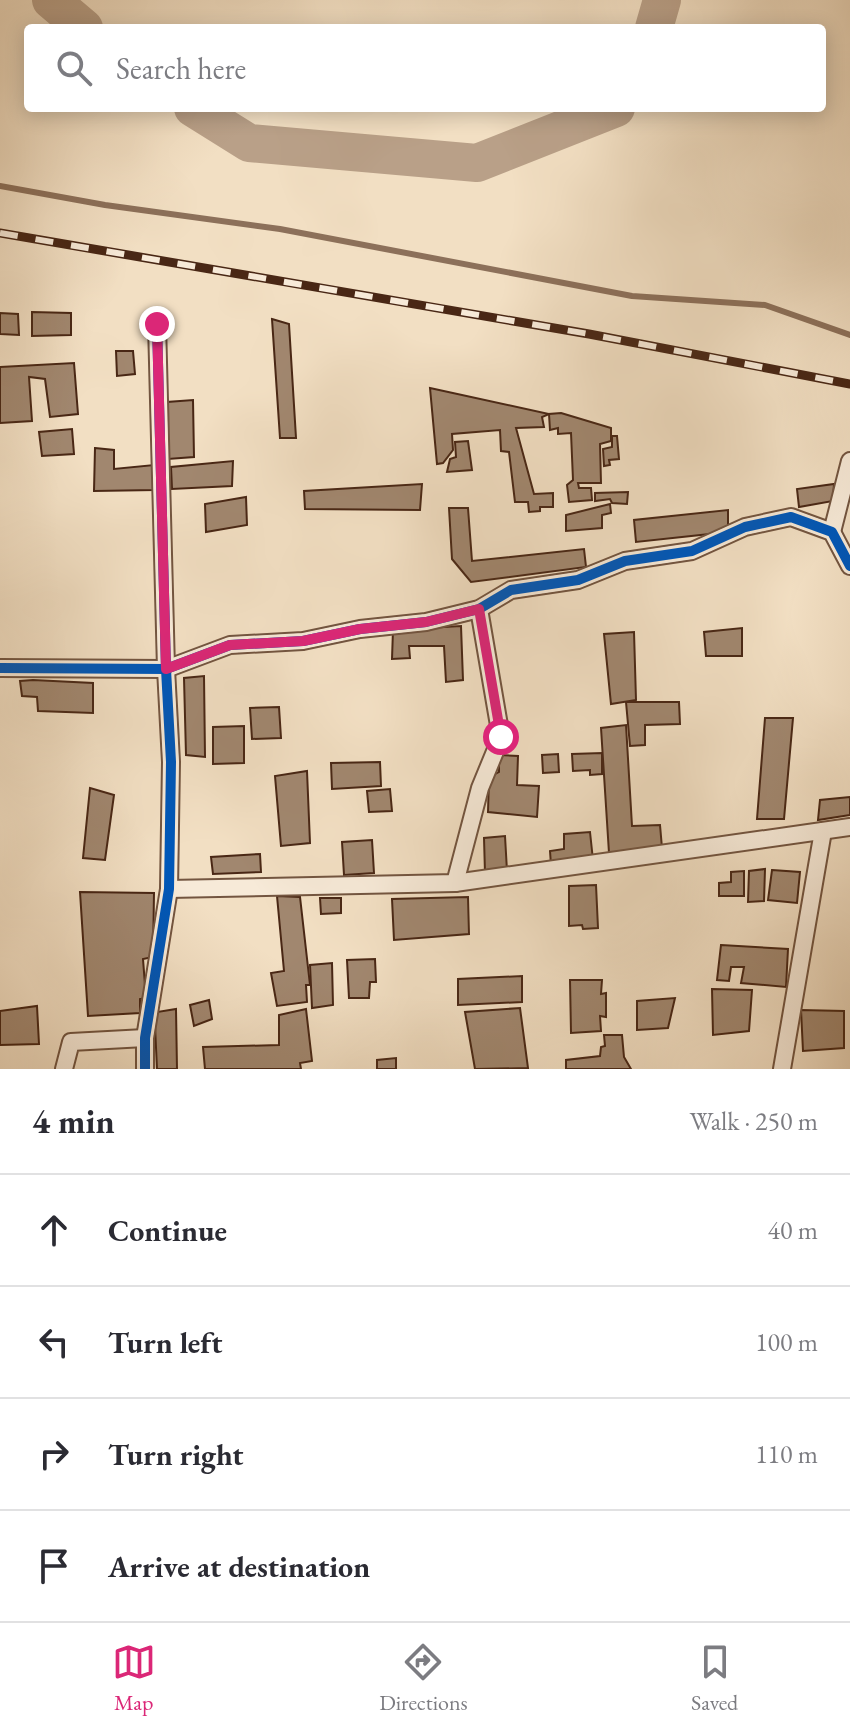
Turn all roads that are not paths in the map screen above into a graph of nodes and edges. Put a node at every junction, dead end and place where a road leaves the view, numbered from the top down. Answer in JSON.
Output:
{"nodes":[{"id":1,"x":157,"y":324,"type":"dead end"},
{"id":2,"x":850,"y":461,"type":"edge"},
{"id":3,"x":832,"y":532,"type":"junction"},
{"id":4,"x":850,"y":566,"type":"edge"},
{"id":5,"x":479,"y":609,"type":"junction"},
{"id":6,"x":0,"y":668,"type":"edge"},
{"id":7,"x":166,"y":669,"type":"junction"},
{"id":8,"x":850,"y":827,"type":"edge"},
{"id":9,"x":823,"y":831,"type":"junction"},
{"id":10,"x":455,"y":883,"type":"junction"},
{"id":11,"x":169,"y":889,"type":"junction"},
{"id":12,"x":145,"y":1038,"type":"junction"},
{"id":13,"x":64,"y":1069,"type":"edge"},
{"id":14,"x":145,"y":1069,"type":"edge"},
{"id":15,"x":782,"y":1069,"type":"edge"}],
"edges":[{"from":1,"to":7,"type":"street"},
{"from":2,"to":3,"type":"street"},
{"from":3,"to":4,"type":"street"},
{"from":3,"to":5,"type":"street"},
{"from":5,"to":7,"type":"street"},
{"from":5,"to":10,"type":"street"},
{"from":6,"to":7,"type":"street"},
{"from":7,"to":11,"type":"street"},
{"from":8,"to":9,"type":"street"},
{"from":9,"to":10,"type":"street"},
{"from":9,"to":15,"type":"street"},
{"from":10,"to":11,"type":"street"},
{"from":11,"to":12,"type":"street"},
{"from":12,"to":13,"type":"street"},
{"from":12,"to":14,"type":"street"}]}
